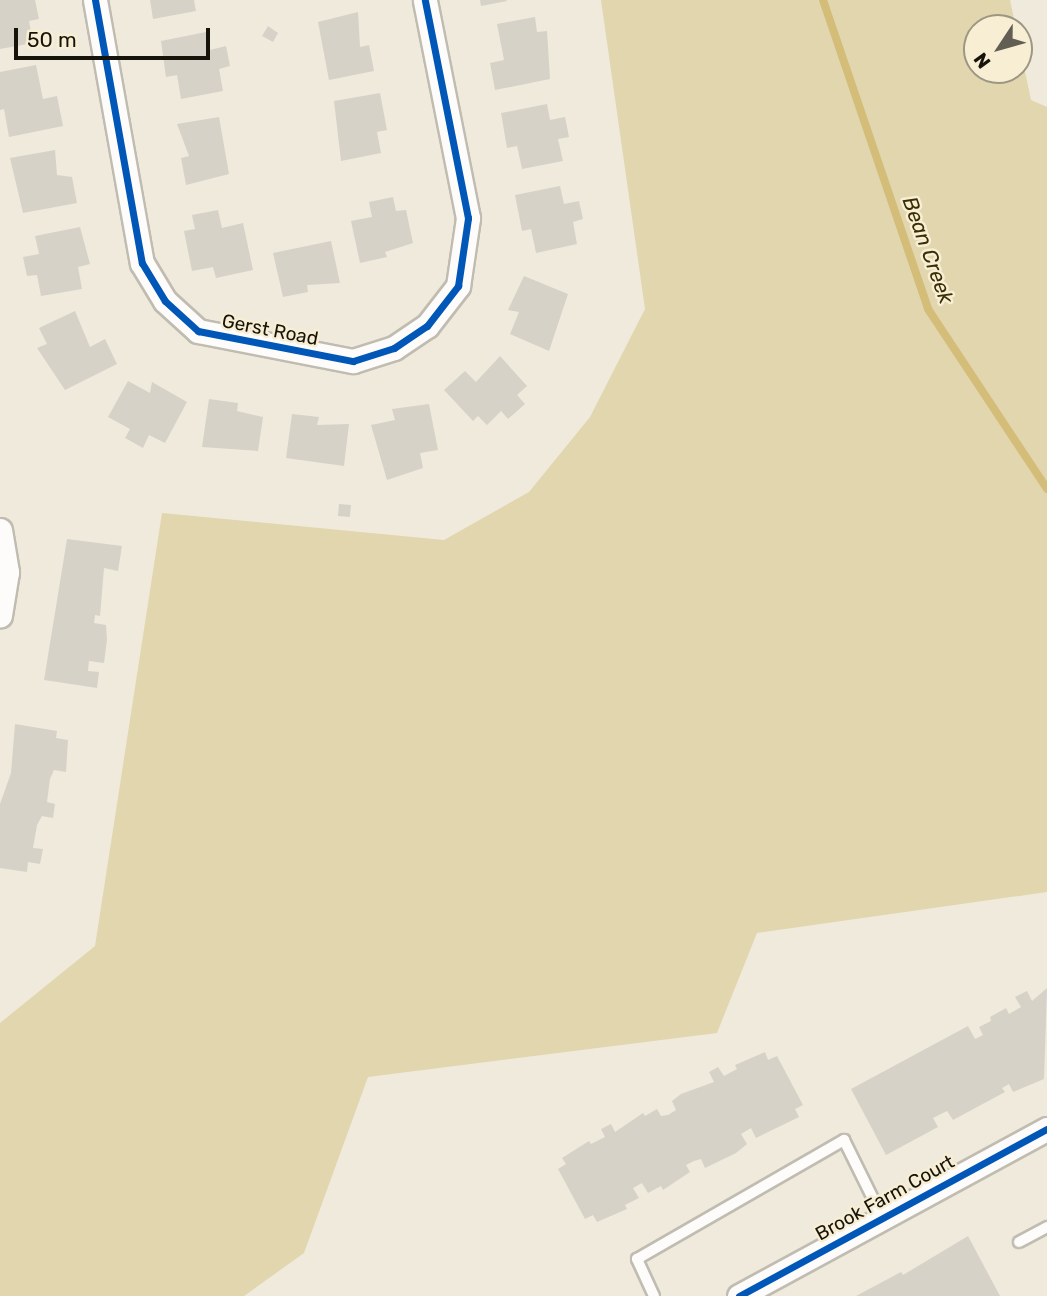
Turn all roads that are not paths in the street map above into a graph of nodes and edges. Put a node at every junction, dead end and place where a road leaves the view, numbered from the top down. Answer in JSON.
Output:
{"nodes":[{"id":1,"x":95,"y":0,"type":"edge"},
{"id":2,"x":425,"y":0,"type":"edge"},
{"id":3,"x":0,"y":530,"type":"edge"},
{"id":4,"x":0,"y":615,"type":"edge"},
{"id":5,"x":1047,"y":1129,"type":"edge"},
{"id":6,"x":882,"y":1217,"type":"junction"},
{"id":7,"x":1047,"y":1227,"type":"edge"},
{"id":8,"x":1019,"y":1242,"type":"dead end"},
{"id":9,"x":654,"y":1296,"type":"edge"},
{"id":10,"x":739,"y":1296,"type":"edge"}],
"edges":[{"from":1,"to":2,"type":"street","name":"Gerst Road"},
{"from":3,"to":4,"type":"street"},
{"from":5,"to":6,"type":"street","name":"Brook Farm Court"},
{"from":6,"to":9,"type":"lane"},
{"from":6,"to":10,"type":"street","name":"Brook Farm Court"},
{"from":7,"to":8,"type":"lane"}]}
